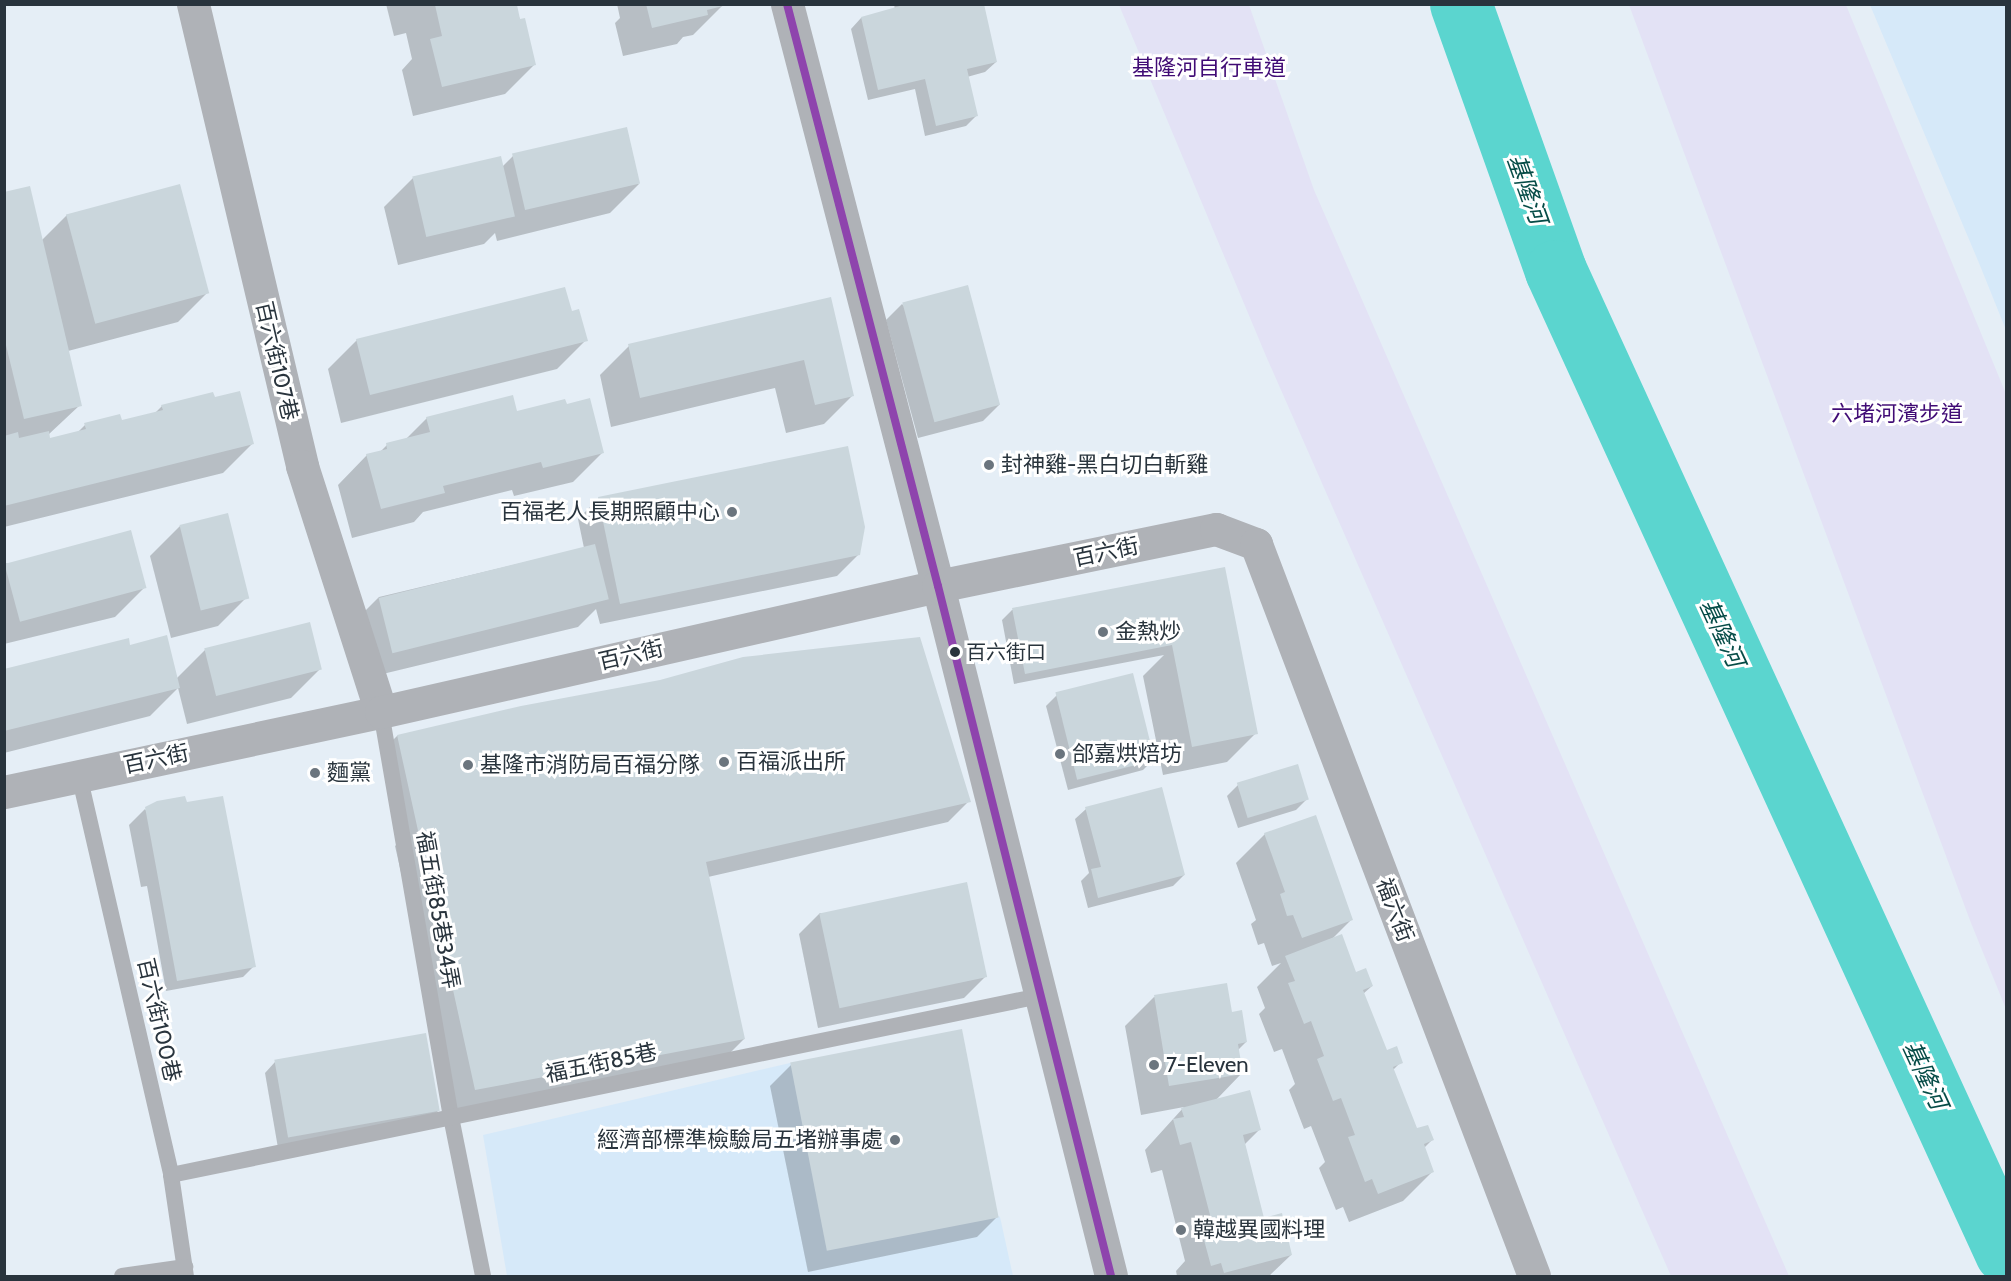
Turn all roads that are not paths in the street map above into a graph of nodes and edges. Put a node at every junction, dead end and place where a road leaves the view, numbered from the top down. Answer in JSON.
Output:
{"nodes":[{"id":1,"x":193,"y":4,"type":"edge"},
{"id":2,"x":787,"y":4,"type":"edge"},
{"id":3,"x":1256,"y":544,"type":"joint"},
{"id":4,"x":939,"y":586,"type":"junction"},
{"id":5,"x":381,"y":712,"type":"junction"},
{"id":6,"x":79,"y":775,"type":"junction"},
{"id":7,"x":4,"y":792,"type":"edge"},
{"id":8,"x":1040,"y":996,"type":"junction"},
{"id":9,"x":451,"y":1117,"type":"junction"},
{"id":10,"x":171,"y":1175,"type":"junction"},
{"id":11,"x":185,"y":1272,"type":"edge"},
{"id":12,"x":122,"y":1276,"type":"edge"},
{"id":13,"x":483,"y":1276,"type":"edge"},
{"id":14,"x":1111,"y":1276,"type":"edge"},
{"id":15,"x":1534,"y":1276,"type":"edge"}],
"edges":[{"from":1,"to":5,"type":"street","name":"百六街107巷"},
{"from":2,"to":4,"type":"street"},
{"from":3,"to":4,"type":"street","name":"百六街"},
{"from":3,"to":15,"type":"street","name":"福六街"},
{"from":4,"to":5,"type":"street","name":"百六街"},
{"from":4,"to":8,"type":"street"},
{"from":5,"to":6,"type":"street","name":"百六街"},
{"from":5,"to":9,"type":"lane","name":"福五街85巷34弄"},
{"from":6,"to":7,"type":"street","name":"百六街"},
{"from":6,"to":10,"type":"lane","name":"百六街100巷"},
{"from":8,"to":9,"type":"lane","name":"福五街85巷"},
{"from":8,"to":14,"type":"street"},
{"from":9,"to":10,"type":"lane","name":"福五街85巷"},
{"from":9,"to":13,"type":"lane","name":"福五街85巷34弄"},
{"from":10,"to":11,"type":"lane","name":"百六街100巷"},
{"from":11,"to":12,"type":"lane"}]}
